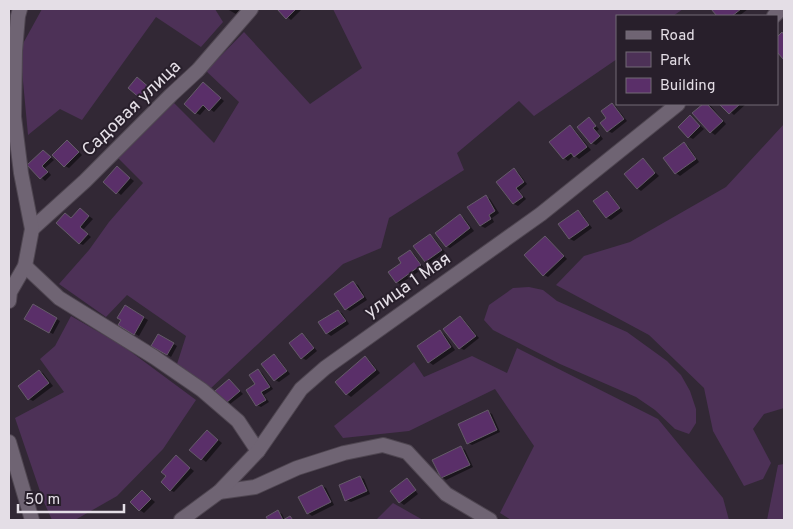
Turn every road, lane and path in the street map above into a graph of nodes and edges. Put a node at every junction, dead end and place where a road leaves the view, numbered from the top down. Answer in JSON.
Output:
{"nodes":[{"id":1,"x":20,"y":9,"type":"edge"},
{"id":2,"x":251,"y":9,"type":"edge"},
{"id":3,"x":677,"y":105,"type":"edge"},
{"id":4,"x":32,"y":229,"type":"junction"},
{"id":5,"x":25,"y":266,"type":"junction"},
{"id":6,"x":9,"y":295,"type":"edge"},
{"id":7,"x":9,"y":442,"type":"edge"},
{"id":8,"x":258,"y":451,"type":"junction"},
{"id":9,"x":220,"y":492,"type":"junction"},
{"id":10,"x":32,"y":520,"type":"edge"},
{"id":11,"x":181,"y":520,"type":"edge"},
{"id":12,"x":490,"y":520,"type":"edge"}],
"edges":[{"from":1,"to":4,"type":"street"},
{"from":2,"to":4,"type":"street","name":"Садовая улица"},
{"from":3,"to":8,"type":"street","name":"улица 1 Мая"},
{"from":4,"to":5,"type":"street"},
{"from":5,"to":6,"type":"street"},
{"from":5,"to":8,"type":"street"},
{"from":7,"to":10,"type":"street"},
{"from":8,"to":9,"type":"street","name":"улица 1 Мая"},
{"from":9,"to":11,"type":"street","name":"улица 1 Мая"},
{"from":9,"to":12,"type":"street"}]}
